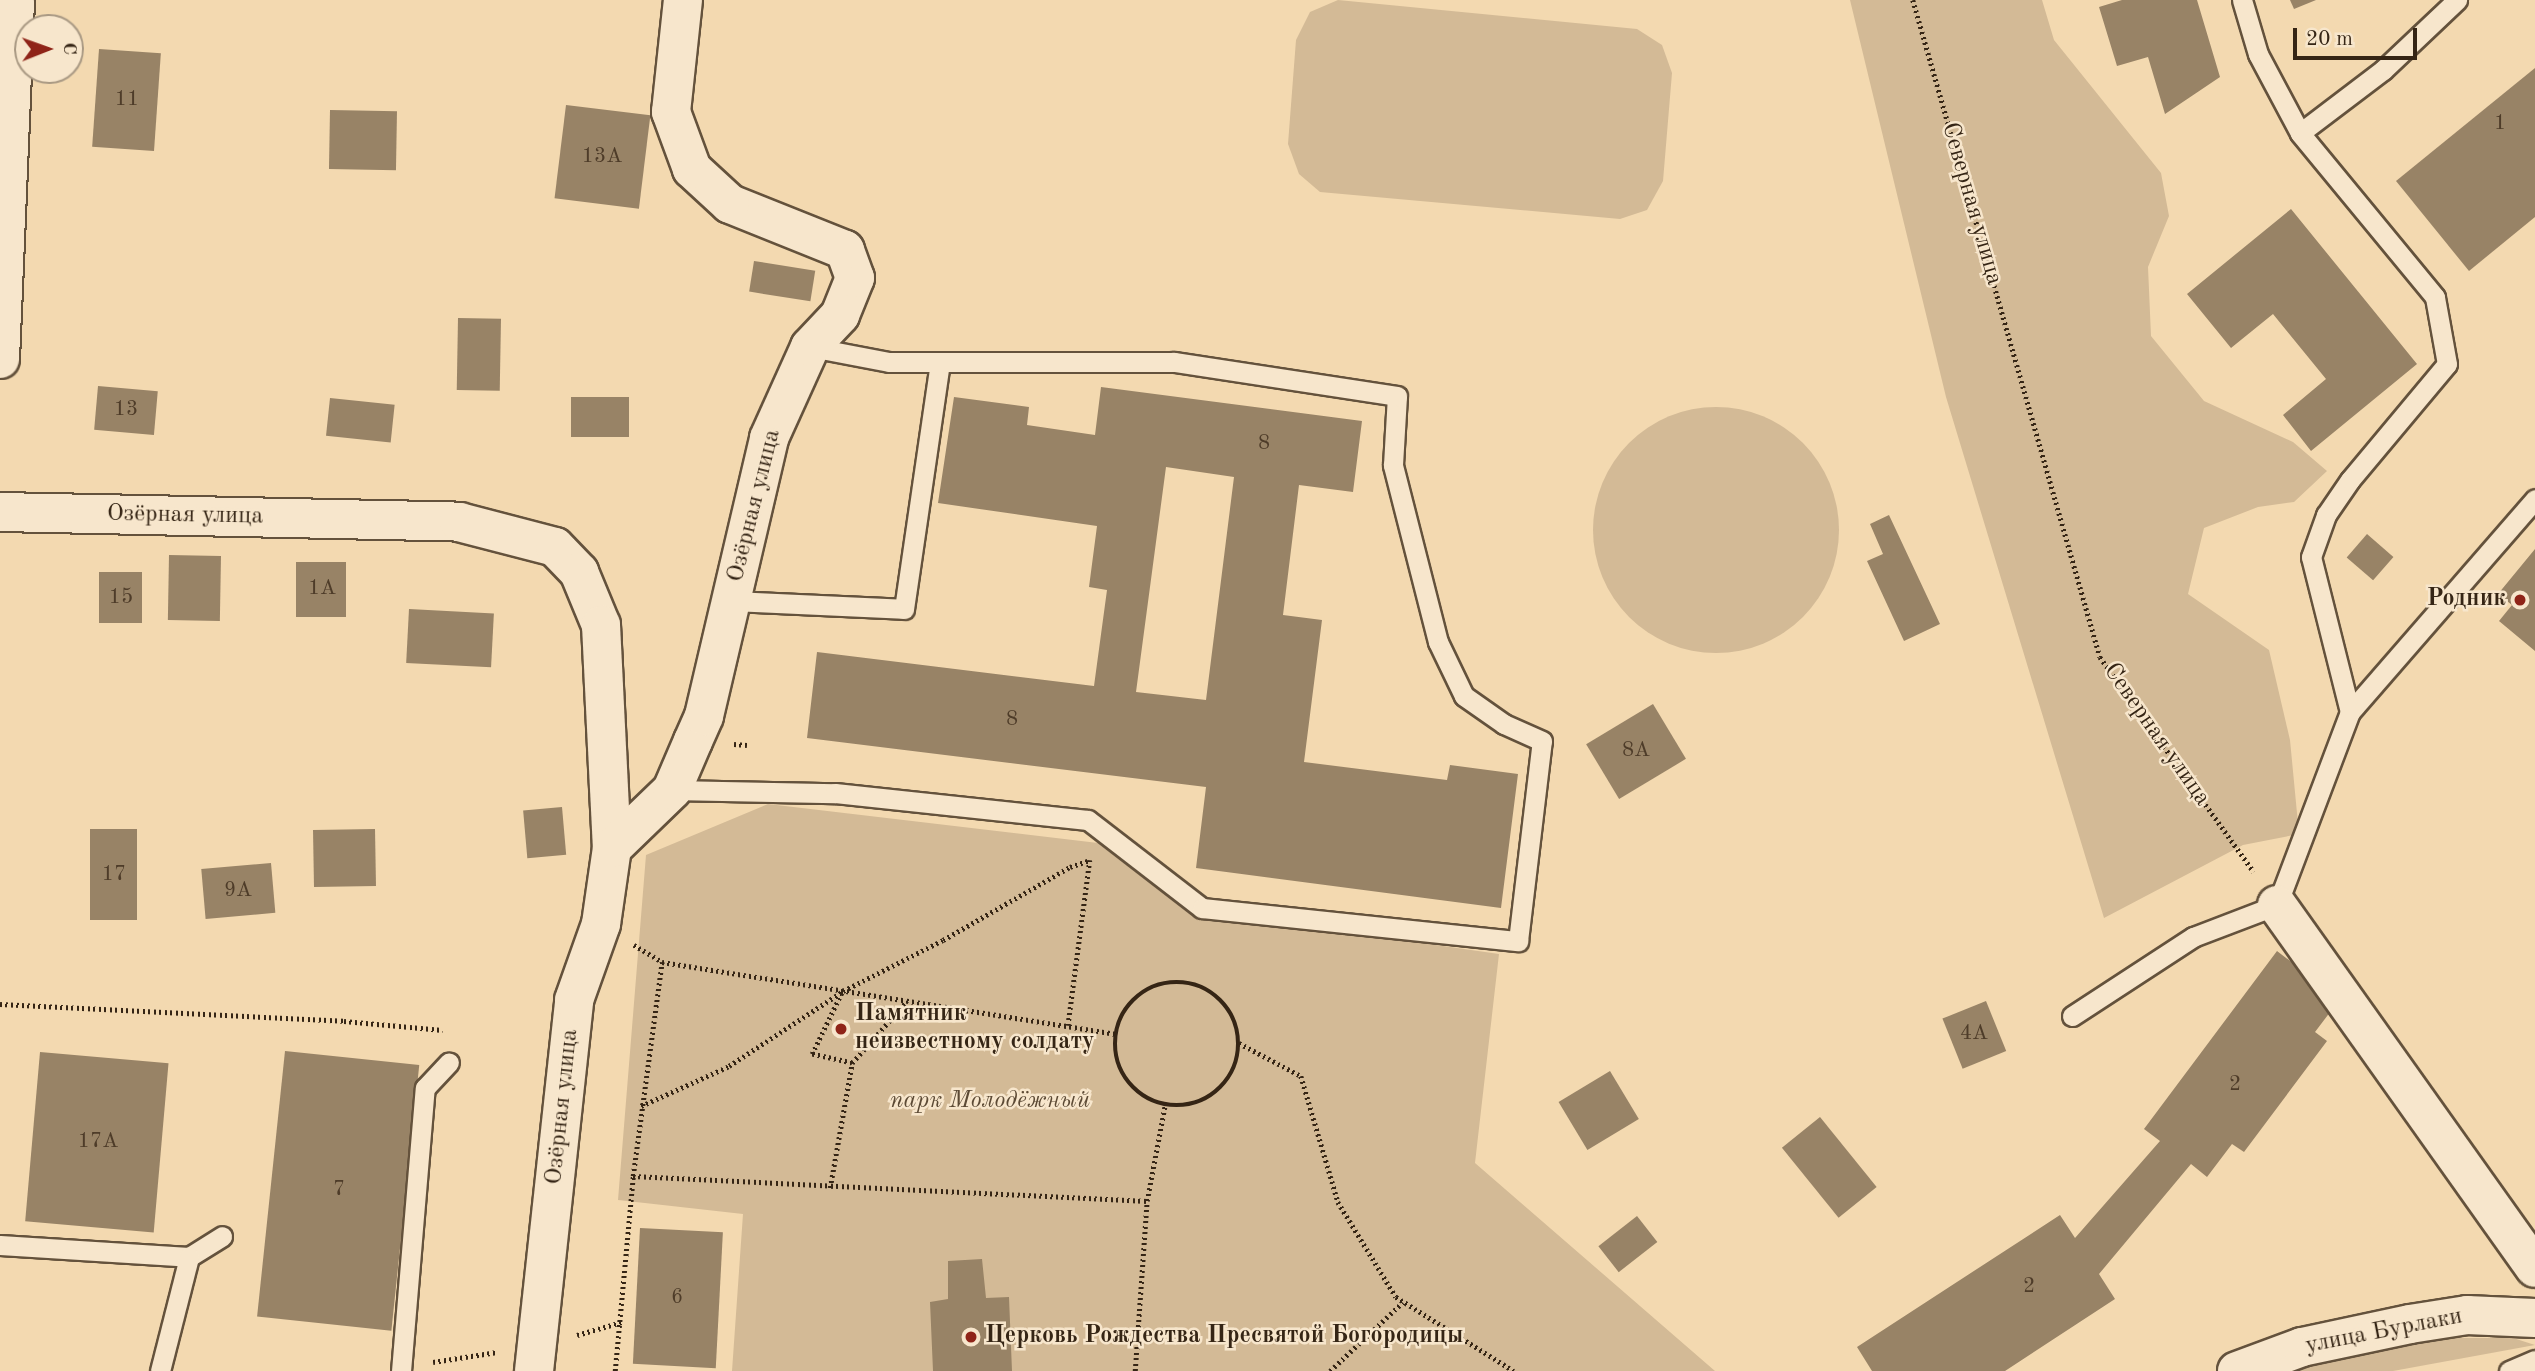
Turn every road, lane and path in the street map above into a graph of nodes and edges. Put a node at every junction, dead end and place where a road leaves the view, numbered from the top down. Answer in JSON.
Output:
{"nodes":[{"id":1,"x":15,"y":0,"type":"edge"},
{"id":2,"x":683,"y":0,"type":"edge"},
{"id":3,"x":1913,"y":0,"type":"edge"},
{"id":4,"x":2242,"y":0,"type":"edge"},
{"id":5,"x":2457,"y":0,"type":"edge"},
{"id":6,"x":2300,"y":133,"type":"junction"},
{"id":7,"x":810,"y":347,"type":"junction"},
{"id":8,"x":0,"y":359,"type":"edge"},
{"id":9,"x":940,"y":363,"type":"junction"},
{"id":10,"x":2535,"y":499,"type":"edge"},
{"id":11,"x":0,"y":512,"type":"edge"},
{"id":12,"x":731,"y":601,"type":"junction"},
{"id":13,"x":2350,"y":712,"type":"junction"},
{"id":14,"x":672,"y":790,"type":"junction"},
{"id":15,"x":612,"y":848,"type":"junction"},
{"id":16,"x":2277,"y":905,"type":"junction"},
{"id":17,"x":601,"y":924,"type":"junction"},
{"id":18,"x":662,"y":962,"type":"junction"},
{"id":19,"x":843,"y":991,"type":"junction"},
{"id":20,"x":907,"y":1001,"type":"junction"},
{"id":21,"x":0,"y":1004,"type":"edge"},
{"id":22,"x":2072,"y":1016,"type":"dead end"},
{"id":23,"x":1068,"y":1026,"type":"junction"},
{"id":24,"x":451,"y":1031,"type":"dead end"},
{"id":25,"x":1115,"y":1034,"type":"junction"},
{"id":26,"x":1239,"y":1043,"type":"junction"},
{"id":27,"x":449,"y":1062,"type":"dead end"},
{"id":28,"x":852,"y":1063,"type":"junction"},
{"id":29,"x":1165,"y":1105,"type":"junction"},
{"id":30,"x":641,"y":1106,"type":"junction"},
{"id":31,"x":633,"y":1176,"type":"junction"},
{"id":32,"x":830,"y":1188,"type":"junction"},
{"id":33,"x":1147,"y":1201,"type":"junction"},
{"id":34,"x":222,"y":1236,"type":"dead end"},
{"id":35,"x":0,"y":1245,"type":"edge"},
{"id":36,"x":190,"y":1256,"type":"junction"},
{"id":37,"x":2535,"y":1268,"type":"edge"},
{"id":38,"x":1403,"y":1302,"type":"junction"},
{"id":39,"x":2535,"y":1318,"type":"edge"},
{"id":40,"x":536,"y":1359,"type":"edge"},
{"id":41,"x":2535,"y":1360,"type":"edge"},
{"id":42,"x":426,"y":1364,"type":"dead end"},
{"id":43,"x":160,"y":1371,"type":"edge"},
{"id":44,"x":401,"y":1371,"type":"edge"},
{"id":45,"x":615,"y":1371,"type":"edge"},
{"id":46,"x":1135,"y":1371,"type":"edge"},
{"id":47,"x":1330,"y":1371,"type":"edge"},
{"id":48,"x":1514,"y":1371,"type":"edge"},
{"id":49,"x":2237,"y":1371,"type":"edge"},
{"id":50,"x":2509,"y":1371,"type":"edge"}],
"edges":[{"from":1,"to":8,"type":"street"},
{"from":2,"to":7,"type":"street","name":"Озёрная улица"},
{"from":3,"to":16,"type":"path","name":"Северная улица"},
{"from":4,"to":6,"type":"lane"},
{"from":5,"to":6,"type":"lane"},
{"from":6,"to":13,"type":"lane"},
{"from":7,"to":9,"type":"lane"},
{"from":7,"to":12,"type":"street","name":"Озёрная улица"},
{"from":9,"to":12,"type":"lane"},
{"from":9,"to":14,"type":"lane"},
{"from":10,"to":13,"type":"lane"},
{"from":11,"to":15,"type":"street","name":"Озёрная улица"},
{"from":12,"to":14,"type":"street","name":"Озёрная улица"},
{"from":13,"to":16,"type":"lane"},
{"from":14,"to":15,"type":"street","name":"Озёрная улица"},
{"from":15,"to":17,"type":"street","name":"Озёрная улица"},
{"from":16,"to":22,"type":"lane"},
{"from":16,"to":37,"type":"street"},
{"from":17,"to":18,"type":"path"},
{"from":17,"to":40,"type":"street","name":"Озёрная улица"},
{"from":18,"to":19,"type":"path"},
{"from":18,"to":30,"type":"path"},
{"from":19,"to":20,"type":"path"},
{"from":19,"to":23,"type":"path"},
{"from":19,"to":28,"type":"path"},
{"from":19,"to":30,"type":"path"},
{"from":20,"to":23,"type":"path"},
{"from":20,"to":28,"type":"path"},
{"from":21,"to":24,"type":"path"},
{"from":23,"to":25,"type":"path"},
{"from":25,"to":26,"type":"path"},
{"from":25,"to":29,"type":"path"},
{"from":26,"to":29,"type":"path"},
{"from":26,"to":38,"type":"path"},
{"from":27,"to":44,"type":"lane"},
{"from":28,"to":32,"type":"path"},
{"from":29,"to":33,"type":"path"},
{"from":30,"to":31,"type":"path"},
{"from":31,"to":32,"type":"path"},
{"from":31,"to":45,"type":"path"},
{"from":32,"to":33,"type":"path"},
{"from":33,"to":46,"type":"path"},
{"from":34,"to":36,"type":"lane"},
{"from":35,"to":36,"type":"lane"},
{"from":36,"to":43,"type":"lane"},
{"from":38,"to":47,"type":"path"},
{"from":38,"to":48,"type":"path"},
{"from":39,"to":49,"type":"street","name":"улица Бурлаки"},
{"from":40,"to":42,"type":"path"},
{"from":41,"to":50,"type":"lane"}]}
